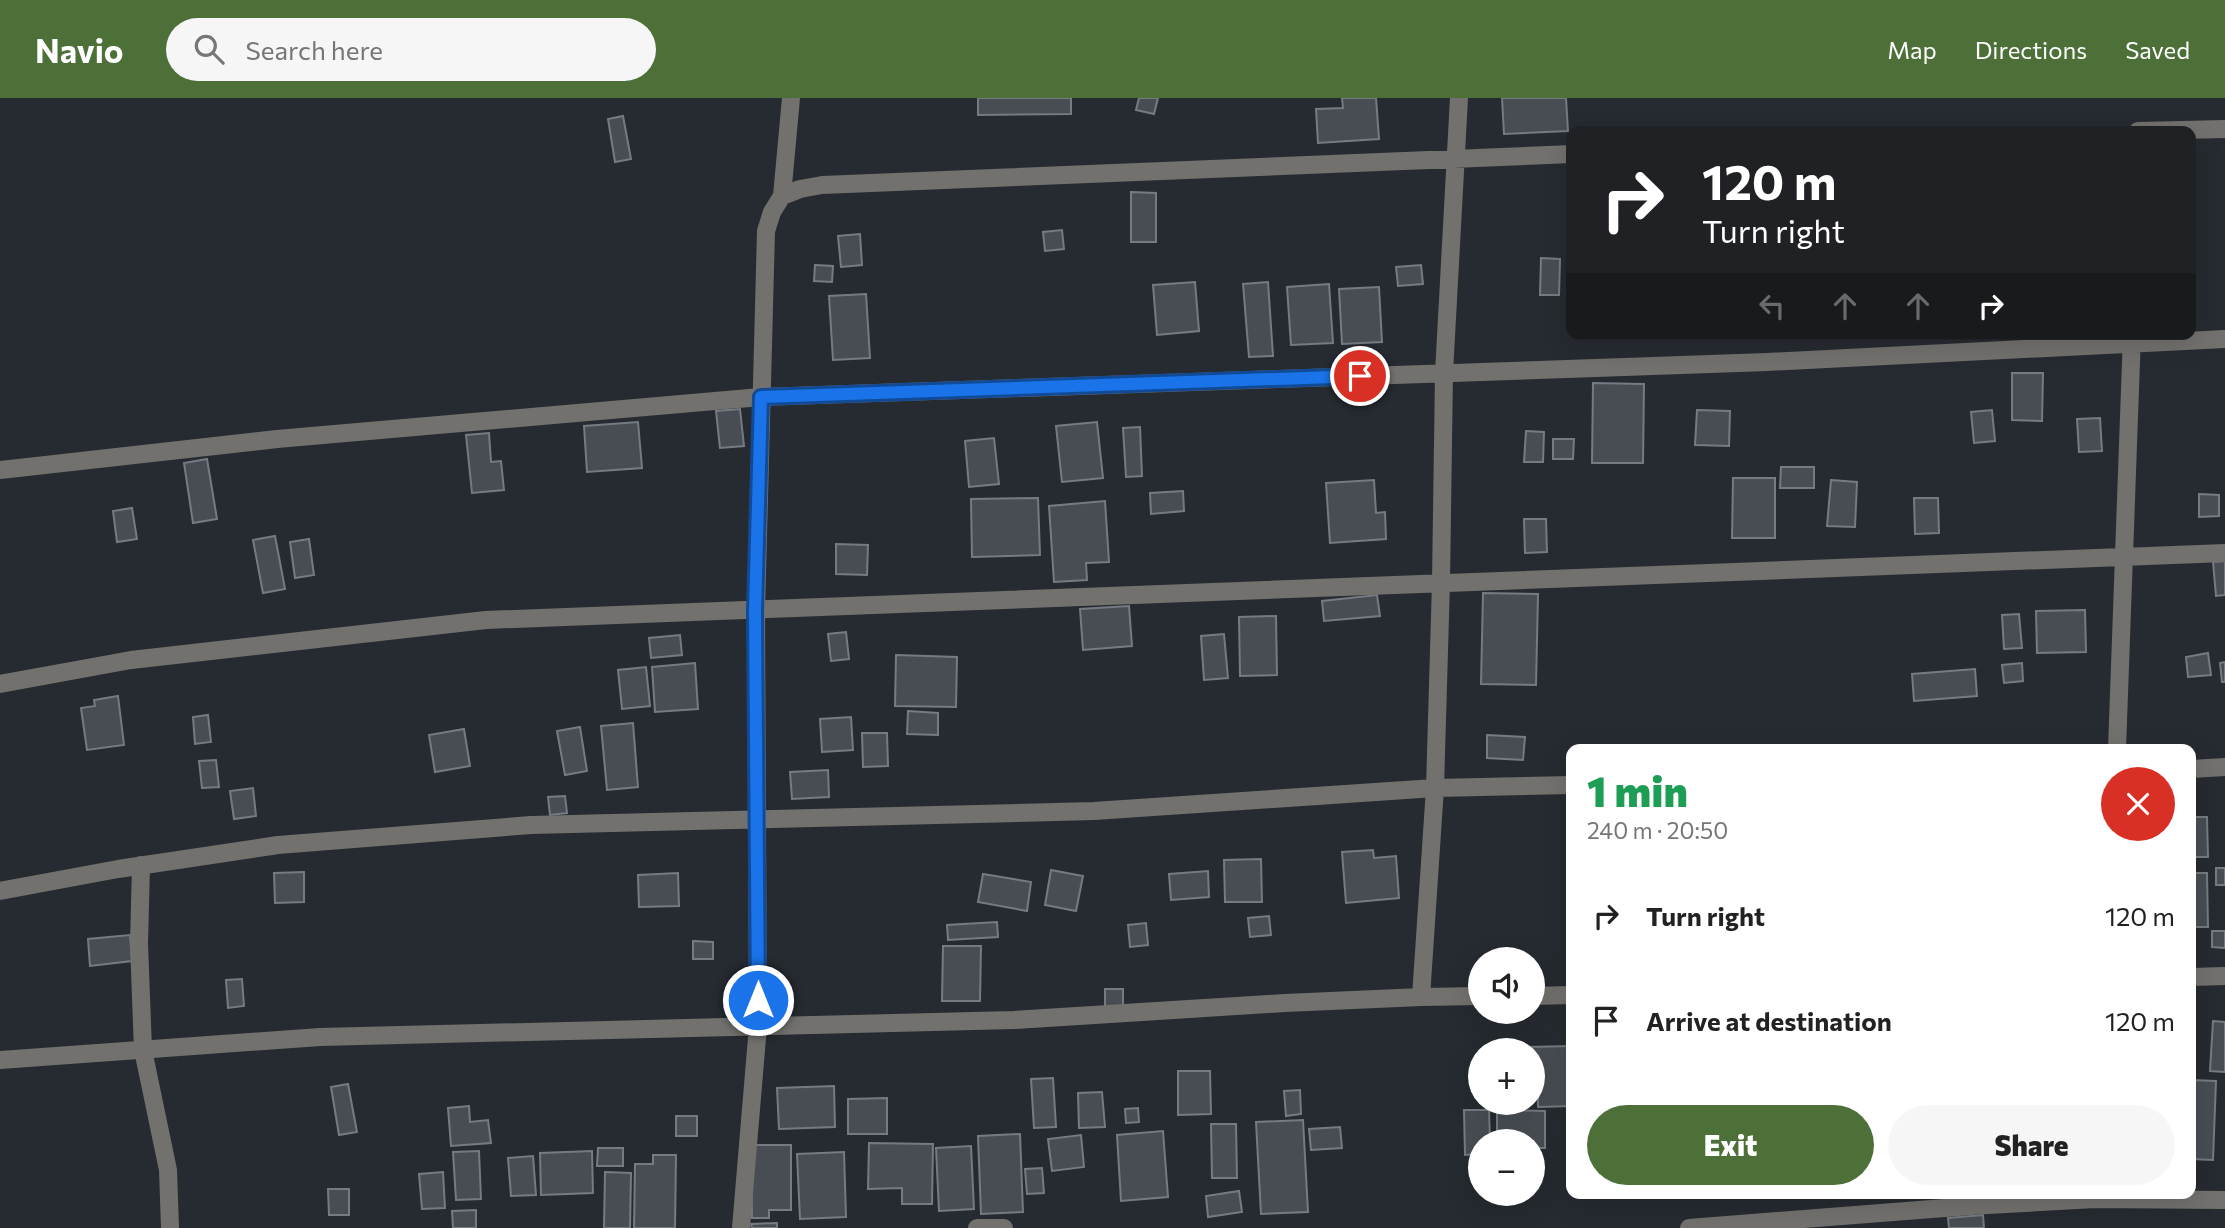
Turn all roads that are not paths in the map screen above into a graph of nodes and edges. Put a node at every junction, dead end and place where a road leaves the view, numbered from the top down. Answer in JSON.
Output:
{"nodes":[{"id":1,"x":791,"y":98,"type":"edge"},
{"id":2,"x":1459,"y":98,"type":"edge"},
{"id":3,"x":2225,"y":129,"type":"edge"},
{"id":4,"x":2196,"y":130,"type":"edge"},
{"id":5,"x":1566,"y":153,"type":"edge"},
{"id":6,"x":1457,"y":159,"type":"junction"},
{"id":7,"x":782,"y":195,"type":"junction"},
{"id":8,"x":2196,"y":339,"type":"edge"},
{"id":9,"x":2225,"y":339,"type":"edge"},
{"id":10,"x":2115,"y":340,"type":"edge"},
{"id":11,"x":2131,"y":340,"type":"edge"},
{"id":12,"x":1444,"y":373,"type":"junction"},
{"id":13,"x":761,"y":397,"type":"junction"},
{"id":14,"x":0,"y":470,"type":"edge"},
{"id":15,"x":2225,"y":553,"type":"edge"},
{"id":16,"x":2125,"y":556,"type":"junction"},
{"id":17,"x":1441,"y":582,"type":"junction"},
{"id":18,"x":755,"y":611,"type":"junction"},
{"id":19,"x":0,"y":684,"type":"edge"},
{"id":20,"x":2117,"y":744,"type":"edge"},
{"id":21,"x":2225,"y":767,"type":"edge"},
{"id":22,"x":2196,"y":769,"type":"edge"},
{"id":23,"x":1566,"y":785,"type":"edge"},
{"id":24,"x":1435,"y":788,"type":"junction"},
{"id":25,"x":757,"y":820,"type":"junction"},
{"id":26,"x":141,"y":866,"type":"junction"},
{"id":27,"x":0,"y":891,"type":"edge"},
{"id":28,"x":2225,"y":976,"type":"edge"},
{"id":29,"x":2196,"y":978,"type":"edge"},
{"id":30,"x":1566,"y":995,"type":"edge"},
{"id":31,"x":1468,"y":996,"type":"edge"},
{"id":32,"x":1545,"y":996,"type":"edge"},
{"id":33,"x":1421,"y":997,"type":"junction"},
{"id":34,"x":758,"y":1026,"type":"junction"},
{"id":35,"x":143,"y":1050,"type":"junction"},
{"id":36,"x":0,"y":1060,"type":"edge"},
{"id":37,"x":2058,"y":1199,"type":"edge"},
{"id":38,"x":2192,"y":1199,"type":"edge"},
{"id":39,"x":2225,"y":1200,"type":"edge"},
{"id":40,"x":170,"y":1228,"type":"edge"},
{"id":41,"x":741,"y":1228,"type":"edge"},
{"id":42,"x":977,"y":1228,"type":"edge"},
{"id":43,"x":1004,"y":1228,"type":"edge"},
{"id":44,"x":1689,"y":1228,"type":"edge"}],
"edges":[{"from":1,"to":7,"type":"street"},
{"from":2,"to":6,"type":"street"},
{"from":3,"to":4,"type":"street"},
{"from":5,"to":6,"type":"street"},
{"from":6,"to":7,"type":"street"},
{"from":6,"to":12,"type":"street"},
{"from":7,"to":13,"type":"street"},
{"from":8,"to":9,"type":"street"},
{"from":10,"to":12,"type":"street"},
{"from":11,"to":16,"type":"street"},
{"from":12,"to":13,"type":"street"},
{"from":12,"to":17,"type":"street"},
{"from":13,"to":14,"type":"street"},
{"from":13,"to":18,"type":"street"},
{"from":15,"to":16,"type":"street"},
{"from":16,"to":17,"type":"street"},
{"from":16,"to":20,"type":"street"},
{"from":17,"to":18,"type":"street"},
{"from":17,"to":24,"type":"street"},
{"from":18,"to":19,"type":"street"},
{"from":18,"to":25,"type":"street"},
{"from":21,"to":22,"type":"street"},
{"from":23,"to":24,"type":"street"},
{"from":24,"to":25,"type":"street"},
{"from":24,"to":33,"type":"street"},
{"from":25,"to":26,"type":"street"},
{"from":25,"to":34,"type":"street"},
{"from":26,"to":27,"type":"street"},
{"from":26,"to":35,"type":"street"},
{"from":28,"to":29,"type":"street"},
{"from":30,"to":32,"type":"street"},
{"from":31,"to":33,"type":"street"},
{"from":33,"to":34,"type":"street"},
{"from":34,"to":35,"type":"street"},
{"from":34,"to":41,"type":"street"},
{"from":35,"to":36,"type":"street"},
{"from":35,"to":40,"type":"street"},
{"from":37,"to":44,"type":"street"},
{"from":38,"to":39,"type":"street"},
{"from":42,"to":43,"type":"street"}]}
